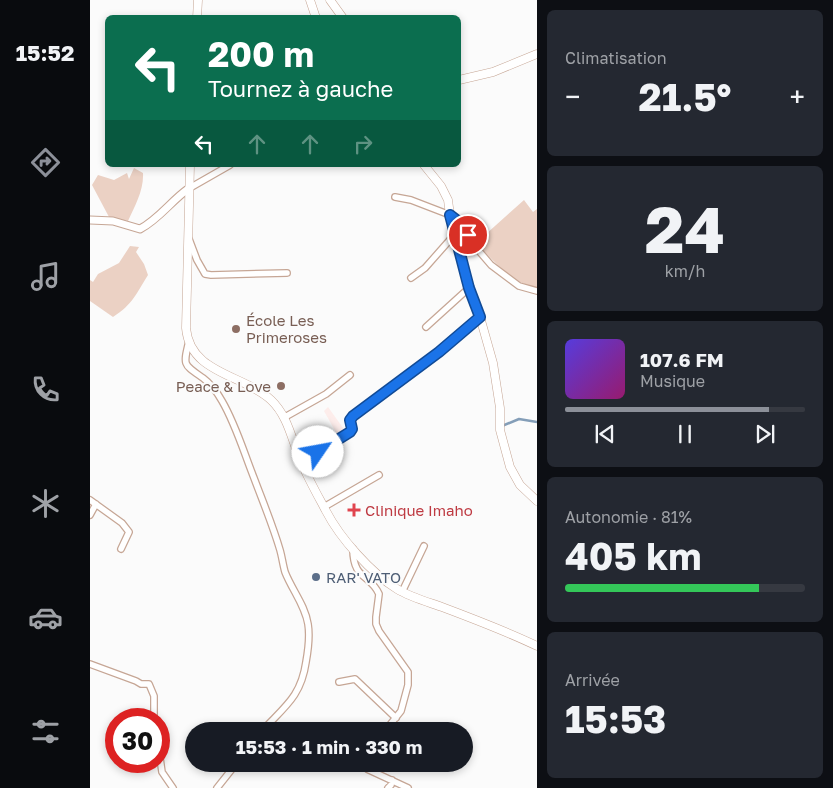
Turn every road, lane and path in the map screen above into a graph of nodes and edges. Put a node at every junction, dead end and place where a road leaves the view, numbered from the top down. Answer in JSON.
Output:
{"nodes":[{"id":1,"x":198,"y":0,"type":"edge"},
{"id":2,"x":310,"y":0,"type":"edge"},
{"id":3,"x":330,"y":0,"type":"edge"},
{"id":4,"x":197,"y":15,"type":"edge"},
{"id":5,"x":315,"y":15,"type":"edge"},
{"id":6,"x":340,"y":15,"type":"edge"},
{"id":7,"x":537,"y":54,"type":"edge"},
{"id":8,"x":461,"y":80,"type":"edge"},
{"id":9,"x":190,"y":167,"type":"edge"},
{"id":10,"x":226,"y":167,"type":"edge"},
{"id":11,"x":426,"y":167,"type":"edge"},
{"id":12,"x":188,"y":189,"type":"junction"},
{"id":13,"x":395,"y":197,"type":"dead end"},
{"id":14,"x":450,"y":215,"type":"junction"},
{"id":15,"x":90,"y":220,"type":"edge"},
{"id":16,"x":455,"y":234,"type":"junction"},
{"id":17,"x":189,"y":238,"type":"junction"},
{"id":18,"x":287,"y":273,"type":"dead end"},
{"id":19,"x":411,"y":278,"type":"dead end"},
{"id":20,"x":469,"y":288,"type":"junction"},
{"id":21,"x":537,"y":291,"type":"edge"},
{"id":22,"x":480,"y":317,"type":"junction"},
{"id":23,"x":426,"y":327,"type":"dead end"},
{"id":24,"x":189,"y":341,"type":"junction"},
{"id":25,"x":350,"y":375,"type":"dead end"},
{"id":26,"x":284,"y":417,"type":"junction"},
{"id":27,"x":302,"y":463,"type":"junction"},
{"id":28,"x":379,"y":475,"type":"dead end"},
{"id":29,"x":90,"y":500,"type":"edge"},
{"id":30,"x":537,"y":501,"type":"edge"},
{"id":31,"x":96,"y":504,"type":"junction"},
{"id":32,"x":324,"y":507,"type":"junction"},
{"id":33,"x":90,"y":515,"type":"edge"},
{"id":34,"x":424,"y":546,"type":"dead end"},
{"id":35,"x":121,"y":549,"type":"dead end"},
{"id":36,"x":352,"y":549,"type":"junction"},
{"id":37,"x":402,"y":592,"type":"junction"},
{"id":38,"x":537,"y":646,"type":"edge"},
{"id":39,"x":90,"y":664,"type":"edge"},
{"id":40,"x":339,"y":682,"type":"dead end"},
{"id":41,"x":154,"y":708,"type":"edge"},
{"id":42,"x":396,"y":718,"type":"junction"},
{"id":43,"x":271,"y":722,"type":"edge"},
{"id":44,"x":393,"y":722,"type":"edge"},
{"id":45,"x":230,"y":772,"type":"edge"},
{"id":46,"x":374,"y":772,"type":"edge"},
{"id":47,"x":163,"y":773,"type":"edge"},
{"id":48,"x":392,"y":780,"type":"junction"},
{"id":49,"x":173,"y":788,"type":"edge"},
{"id":50,"x":218,"y":788,"type":"edge"},
{"id":51,"x":388,"y":788,"type":"edge"},
{"id":52,"x":408,"y":788,"type":"edge"}],
"edges":[{"from":1,"to":4,"type":"main road"},
{"from":2,"to":5,"type":"main road"},
{"from":3,"to":6,"type":"main road"},
{"from":7,"to":8,"type":"main road"},
{"from":9,"to":12,"type":"main road"},
{"from":10,"to":12,"type":"street"},
{"from":11,"to":14,"type":"main road"},
{"from":12,"to":15,"type":"street"},
{"from":12,"to":17,"type":"main road"},
{"from":13,"to":14,"type":"street"},
{"from":14,"to":16,"type":"main road"},
{"from":14,"to":21,"type":"street"},
{"from":16,"to":19,"type":"street"},
{"from":16,"to":20,"type":"main road"},
{"from":17,"to":18,"type":"street"},
{"from":17,"to":24,"type":"main road"},
{"from":20,"to":22,"type":"main road"},
{"from":20,"to":23,"type":"street"},
{"from":22,"to":27,"type":"street"},
{"from":22,"to":30,"type":"main road"},
{"from":24,"to":26,"type":"main road"},
{"from":24,"to":43,"type":"street"},
{"from":25,"to":26,"type":"street"},
{"from":26,"to":27,"type":"main road"},
{"from":27,"to":32,"type":"main road"},
{"from":28,"to":32,"type":"street"},
{"from":29,"to":31,"type":"street"},
{"from":31,"to":33,"type":"street"},
{"from":31,"to":35,"type":"street"},
{"from":32,"to":36,"type":"main road"},
{"from":34,"to":37,"type":"street"},
{"from":36,"to":37,"type":"main road"},
{"from":36,"to":42,"type":"street"},
{"from":37,"to":38,"type":"main road"},
{"from":39,"to":41,"type":"street"},
{"from":40,"to":42,"type":"street"},
{"from":42,"to":44,"type":"street"},
{"from":45,"to":50,"type":"street"},
{"from":46,"to":48,"type":"street"},
{"from":47,"to":49,"type":"street"},
{"from":48,"to":51,"type":"street"},
{"from":48,"to":52,"type":"street"}]}
